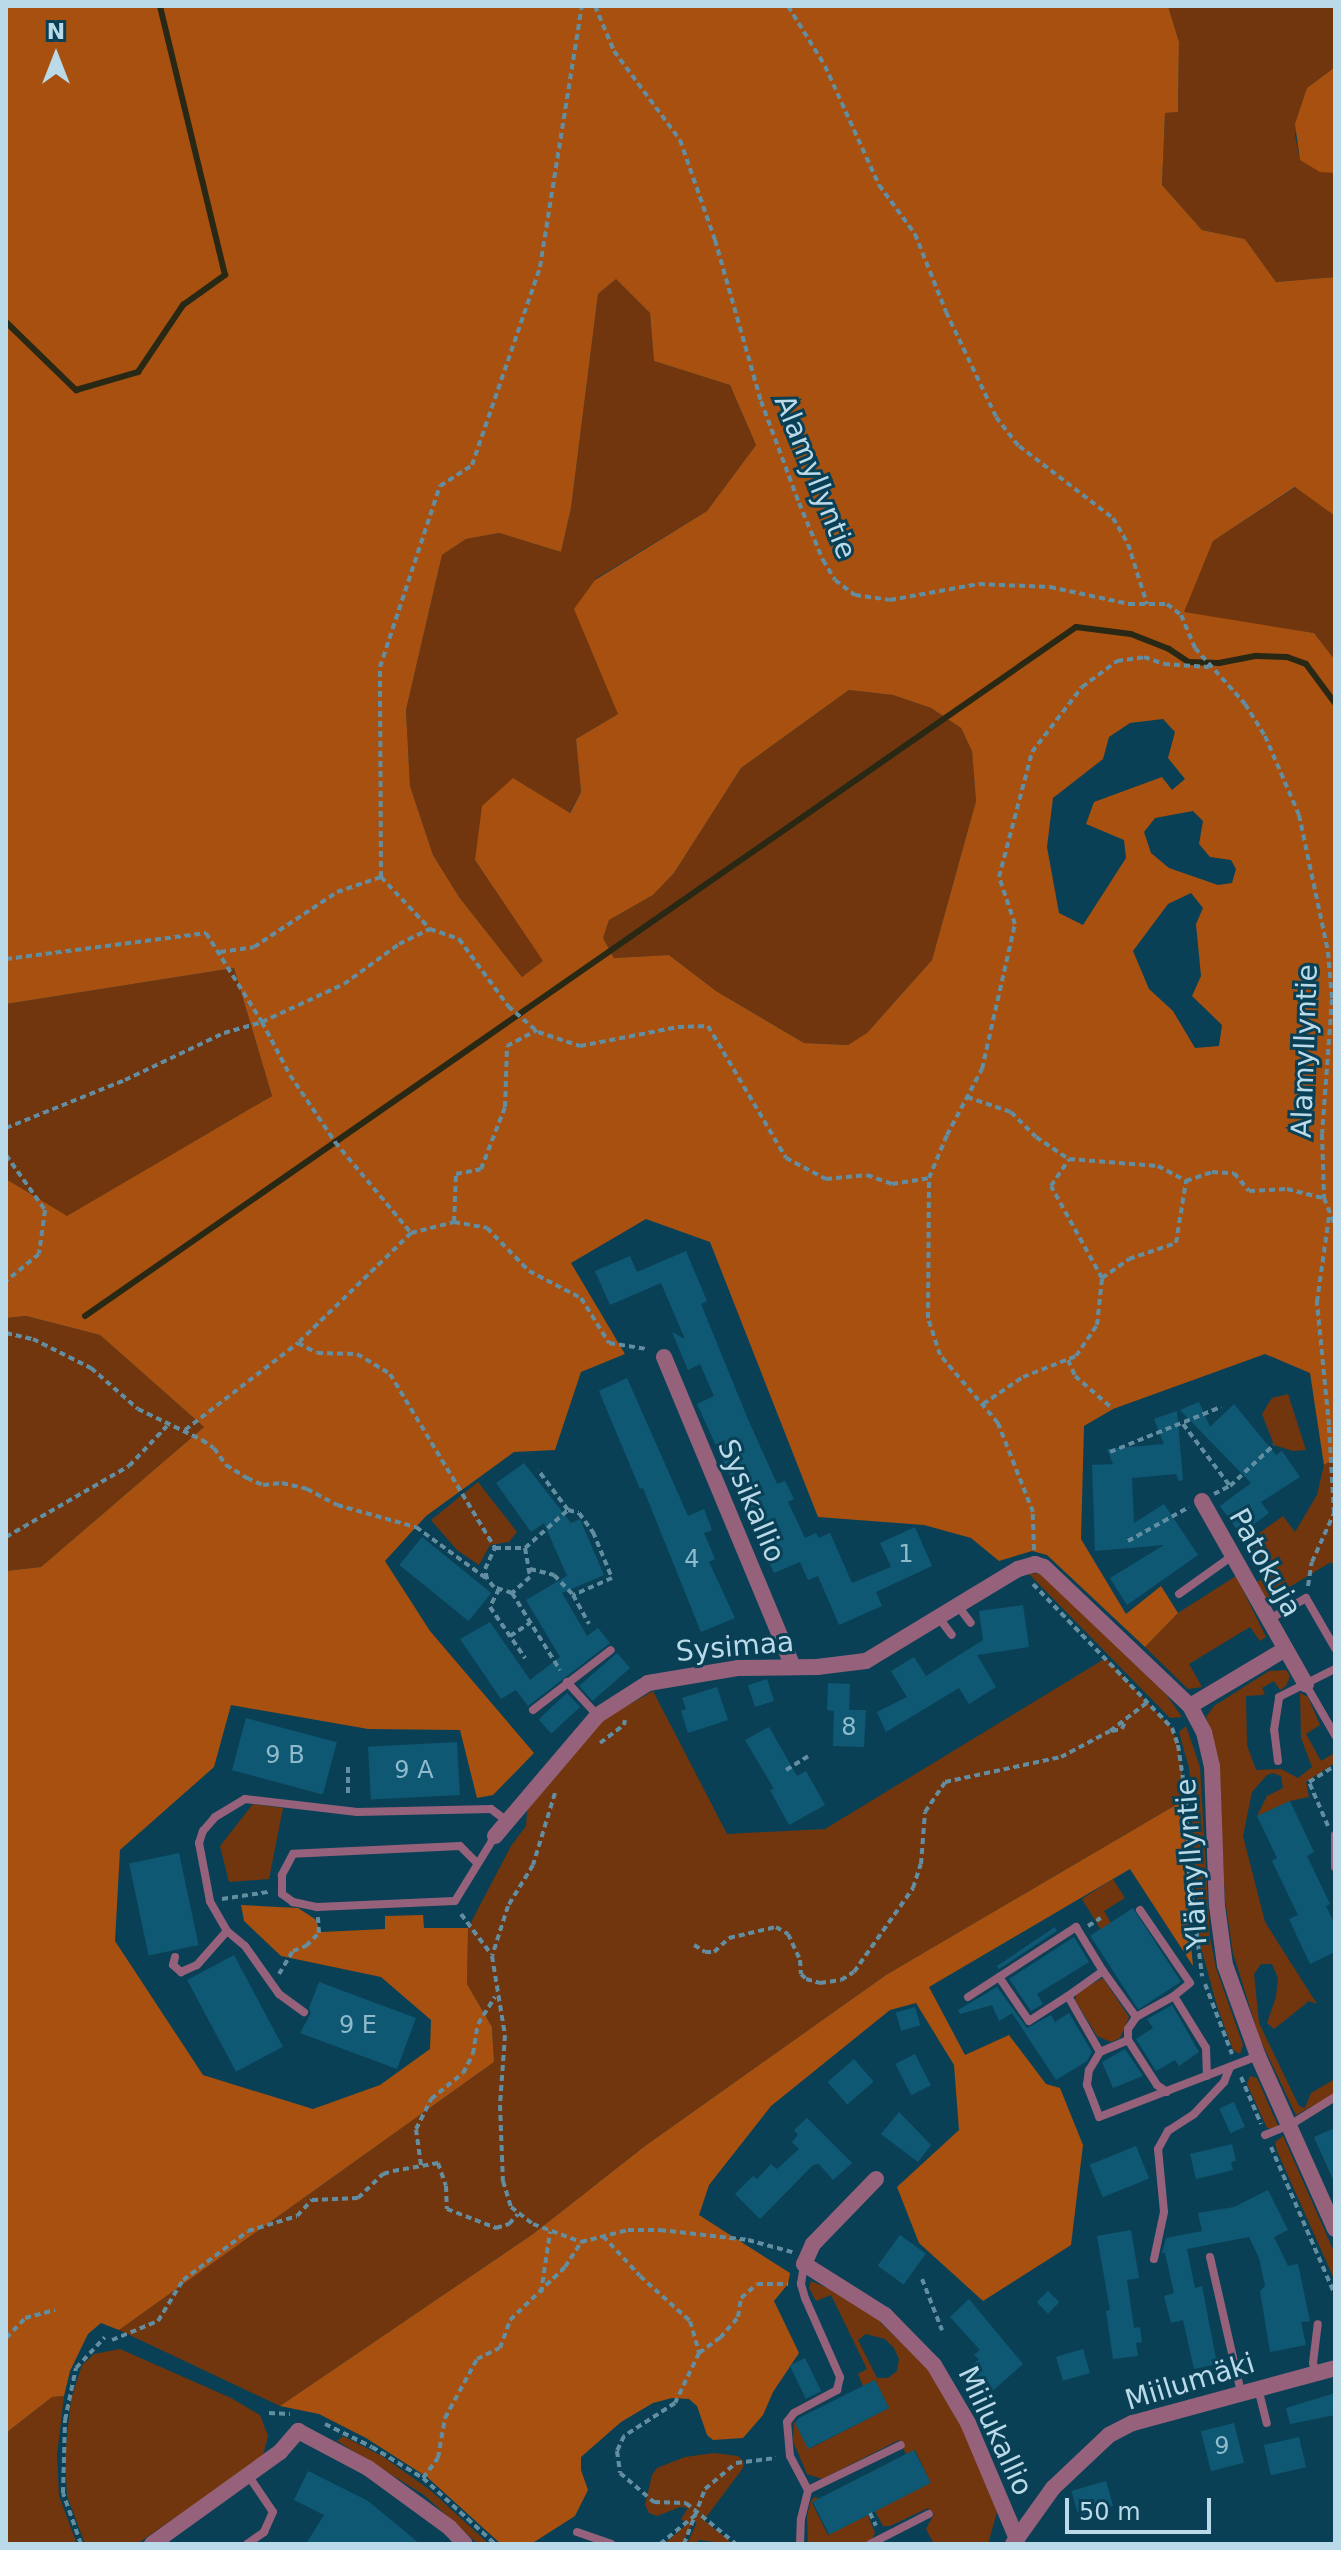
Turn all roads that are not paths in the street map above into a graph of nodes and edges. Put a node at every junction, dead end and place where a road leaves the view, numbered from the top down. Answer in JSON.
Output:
{"nodes":[{"id":1,"x":664,"y":1357,"type":"road end"},
{"id":2,"x":1202,"y":1501,"type":"road end"},
{"id":3,"x":1232,"y":1556,"type":"junction"},
{"id":4,"x":1018,"y":1569,"type":"joint"},
{"id":5,"x":1179,"y":1594,"type":"dead end"},
{"id":6,"x":957,"y":1605,"type":"junction"},
{"id":7,"x":939,"y":1617,"type":"junction"},
{"id":8,"x":1267,"y":1620,"type":"junction"},
{"id":9,"x":971,"y":1623,"type":"dead end"},
{"id":10,"x":952,"y":1635,"type":"dead end"},
{"id":11,"x":1335,"y":1648,"type":"edge"},
{"id":12,"x":611,"y":1650,"type":"dead end"},
{"id":13,"x":1284,"y":1650,"type":"junction"},
{"id":14,"x":792,"y":1665,"type":"junction"},
{"id":15,"x":1335,"y":1669,"type":"edge"},
{"id":16,"x":567,"y":1682,"type":"junction"},
{"id":17,"x":1306,"y":1685,"type":"junction"},
{"id":18,"x":1190,"y":1706,"type":"junction"},
{"id":19,"x":533,"y":1710,"type":"dead end"},
{"id":20,"x":598,"y":1715,"type":"junction"},
{"id":21,"x":1335,"y":1735,"type":"edge"},
{"id":22,"x":1278,"y":1761,"type":"dead end"},
{"id":23,"x":507,"y":1821,"type":"junction"},
{"id":24,"x":1334,"y":1835,"type":"edge"},
{"id":25,"x":495,"y":1836,"type":"joint"},
{"id":26,"x":477,"y":1863,"type":"junction"},
{"id":27,"x":1335,"y":1867,"type":"edge"},
{"id":28,"x":1140,"y":1910,"type":"dead end"},
{"id":29,"x":227,"y":1931,"type":"junction"},
{"id":30,"x":175,"y":1957,"type":"dead end"},
{"id":31,"x":1103,"y":1971,"type":"junction"},
{"id":32,"x":999,"y":1977,"type":"junction"},
{"id":33,"x":1068,"y":1996,"type":"junction"},
{"id":34,"x":1174,"y":1996,"type":"junction"},
{"id":35,"x":968,"y":1997,"type":"dead end"},
{"id":36,"x":304,"y":2012,"type":"dead end"},
{"id":37,"x":1136,"y":2017,"type":"junction"},
{"id":38,"x":1128,"y":2040,"type":"junction"},
{"id":39,"x":1100,"y":2052,"type":"junction"},
{"id":40,"x":1258,"y":2056,"type":"junction"},
{"id":41,"x":1233,"y":2066,"type":"junction"},
{"id":42,"x":1207,"y":2076,"type":"junction"},
{"id":43,"x":1167,"y":2092,"type":"junction"},
{"id":44,"x":1335,"y":2097,"type":"edge"},
{"id":45,"x":1290,"y":2125,"type":"junction"},
{"id":46,"x":1265,"y":2135,"type":"road end"},
{"id":47,"x":876,"y":2179,"type":"dead end"},
{"id":48,"x":1335,"y":2229,"type":"edge"},
{"id":49,"x":1210,"y":2257,"type":"dead end"},
{"id":50,"x":1154,"y":2259,"type":"dead end"},
{"id":51,"x":806,"y":2260,"type":"junction"},
{"id":52,"x":1318,"y":2324,"type":"dead end"},
{"id":53,"x":1335,"y":2368,"type":"edge"},
{"id":54,"x":1316,"y":2373,"type":"junction"},
{"id":55,"x":1249,"y":2390,"type":"junction"},
{"id":56,"x":1267,"y":2423,"type":"dead end"},
{"id":57,"x":901,"y":2445,"type":"dead end"},
{"id":58,"x":248,"y":2475,"type":"junction"},
{"id":59,"x":808,"y":2490,"type":"junction"},
{"id":60,"x":929,"y":2514,"type":"dead end"},
{"id":61,"x":577,"y":2532,"type":"dead end"},
{"id":62,"x":1015,"y":2542,"type":"edge"},
{"id":63,"x":152,"y":2544,"type":"edge"},
{"id":64,"x":247,"y":2544,"type":"edge"},
{"id":65,"x":465,"y":2544,"type":"edge"},
{"id":66,"x":611,"y":2544,"type":"edge"},
{"id":67,"x":800,"y":2544,"type":"edge"},
{"id":68,"x":870,"y":2544,"type":"edge"}],
"edges":[{"from":1,"to":14,"type":"street","name":"Sysikallio"},
{"from":2,"to":3,"type":"street","name":"Patokuja"},
{"from":3,"to":5,"type":"lane"},
{"from":3,"to":8,"type":"street","name":"Patokuja"},
{"from":4,"to":6,"type":"street","name":"Sysimaa"},
{"from":4,"to":18,"type":"street","name":"Ylämyllyntie"},
{"from":6,"to":7,"type":"street","name":"Sysimaa"},
{"from":6,"to":9,"type":"lane"},
{"from":7,"to":10,"type":"lane"},
{"from":7,"to":14,"type":"street","name":"Sysimaa"},
{"from":8,"to":11,"type":"lane"},
{"from":8,"to":13,"type":"street","name":"Patokuja"},
{"from":12,"to":16,"type":"lane"},
{"from":13,"to":17,"type":"street","name":"Patokuja"},
{"from":13,"to":18,"type":"street","name":"Patokuja"},
{"from":14,"to":20,"type":"street","name":"Sysimaa"},
{"from":15,"to":17,"type":"lane"},
{"from":16,"to":19,"type":"lane"},
{"from":16,"to":20,"type":"lane"},
{"from":17,"to":21,"type":"lane"},
{"from":17,"to":22,"type":"lane"},
{"from":18,"to":40,"type":"street","name":"Ylämyllyntie"},
{"from":20,"to":23,"type":"street","name":"Sysimaa"},
{"from":23,"to":25,"type":"street","name":"Sysimaa"},
{"from":23,"to":29,"type":"lane"},
{"from":24,"to":27,"type":"lane"},
{"from":25,"to":26,"type":"lane"},
{"from":26,"to":26,"type":"lane"},
{"from":28,"to":34,"type":"lane"},
{"from":29,"to":30,"type":"lane"},
{"from":29,"to":36,"type":"lane"},
{"from":31,"to":32,"type":"lane"},
{"from":31,"to":33,"type":"lane"},
{"from":31,"to":37,"type":"lane"},
{"from":32,"to":33,"type":"lane"},
{"from":32,"to":35,"type":"lane"},
{"from":33,"to":39,"type":"lane"},
{"from":34,"to":37,"type":"lane"},
{"from":34,"to":42,"type":"lane"},
{"from":37,"to":38,"type":"lane"},
{"from":38,"to":39,"type":"lane"},
{"from":38,"to":43,"type":"lane"},
{"from":39,"to":43,"type":"lane"},
{"from":40,"to":41,"type":"lane"},
{"from":40,"to":45,"type":"street","name":"Ylämyllyntie"},
{"from":41,"to":42,"type":"lane"},
{"from":41,"to":50,"type":"lane"},
{"from":42,"to":43,"type":"lane"},
{"from":44,"to":45,"type":"lane"},
{"from":45,"to":46,"type":"lane"},
{"from":45,"to":48,"type":"street","name":"Ylämyllyntie"},
{"from":47,"to":51,"type":"street"},
{"from":49,"to":55,"type":"lane"},
{"from":51,"to":59,"type":"lane"},
{"from":51,"to":62,"type":"street","name":"Miilukallio"},
{"from":52,"to":54,"type":"lane"},
{"from":53,"to":54,"type":"street","name":"Miilumäki"},
{"from":54,"to":55,"type":"street","name":"Miilumäki"},
{"from":55,"to":56,"type":"lane"},
{"from":55,"to":62,"type":"street","name":"Miilumäki"},
{"from":57,"to":59,"type":"lane"},
{"from":58,"to":63,"type":"street"},
{"from":58,"to":64,"type":"lane"},
{"from":58,"to":65,"type":"street"},
{"from":59,"to":67,"type":"lane"},
{"from":60,"to":68,"type":"lane"},
{"from":61,"to":66,"type":"lane"}]}
